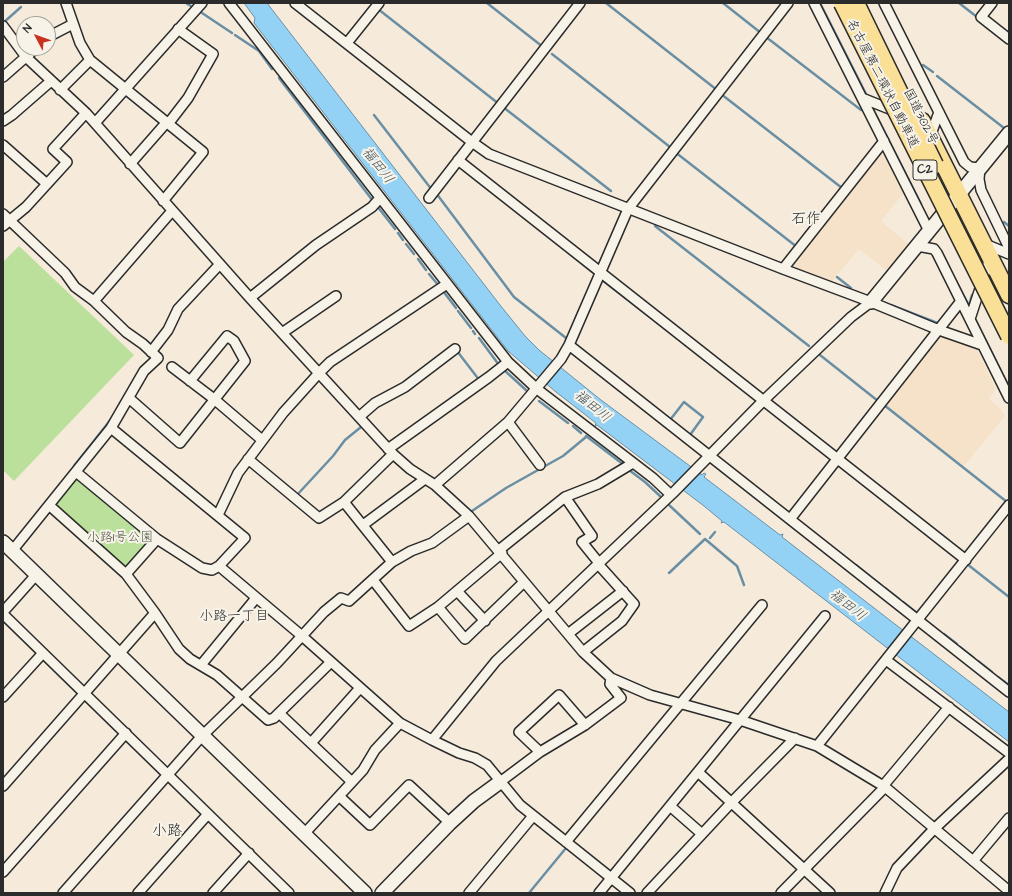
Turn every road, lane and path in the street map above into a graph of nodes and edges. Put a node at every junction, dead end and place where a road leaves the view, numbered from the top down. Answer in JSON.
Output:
{"nodes":[{"id":1,"x":66,"y":3,"type":"edge"},
{"id":2,"x":202,"y":3,"type":"edge"},
{"id":3,"x":229,"y":3,"type":"edge"},
{"id":4,"x":295,"y":3,"type":"edge"},
{"id":5,"x":379,"y":3,"type":"edge"},
{"id":6,"x":580,"y":3,"type":"edge"},
{"id":7,"x":788,"y":3,"type":"edge"},
{"id":8,"x":814,"y":3,"type":"edge"},
{"id":9,"x":842,"y":3,"type":"edge"},
{"id":10,"x":856,"y":3,"type":"edge"},
{"id":11,"x":863,"y":3,"type":"edge"},
{"id":12,"x":884,"y":3,"type":"edge"},
{"id":13,"x":992,"y":3,"type":"edge"},
{"id":14,"x":73,"y":24,"type":"junction"},
{"id":15,"x":3,"y":26,"type":"edge"},
{"id":16,"x":178,"y":29,"type":"junction"},
{"id":17,"x":56,"y":33,"type":"edge"},
{"id":18,"x":1009,"y":39,"type":"edge"},
{"id":19,"x":347,"y":43,"type":"junction"},
{"id":20,"x":26,"y":57,"type":"junction"},
{"id":21,"x":90,"y":60,"type":"junction"},
{"id":22,"x":3,"y":77,"type":"edge"},
{"id":23,"x":51,"y":81,"type":"junction"},
{"id":24,"x":60,"y":90,"type":"junction"},
{"id":25,"x":125,"y":90,"type":"junction"},
{"id":26,"x":862,"y":98,"type":"junction"},
{"id":27,"x":939,"y":112,"type":"junction"},
{"id":28,"x":86,"y":113,"type":"junction"},
{"id":29,"x":3,"y":121,"type":"edge"},
{"id":30,"x":922,"y":121,"type":"junction"},
{"id":31,"x":94,"y":124,"type":"junction"},
{"id":32,"x":167,"y":124,"type":"junction"},
{"id":33,"x":1009,"y":133,"type":"edge"},
{"id":34,"x":930,"y":137,"type":"junction"},
{"id":35,"x":884,"y":141,"type":"junction"},
{"id":36,"x":472,"y":142,"type":"junction"},
{"id":37,"x":3,"y":146,"type":"edge"},
{"id":38,"x":458,"y":160,"type":"junction"},
{"id":39,"x":130,"y":164,"type":"junction"},
{"id":40,"x":980,"y":168,"type":"junction"},
{"id":41,"x":47,"y":184,"type":"junction"},
{"id":42,"x":959,"y":194,"type":"junction"},
{"id":43,"x":380,"y":198,"type":"junction"},
{"id":44,"x":429,"y":198,"type":"dead end"},
{"id":45,"x":163,"y":201,"type":"junction"},
{"id":46,"x":628,"y":209,"type":"junction"},
{"id":47,"x":172,"y":211,"type":"junction"},
{"id":48,"x":5,"y":220,"type":"edge"},
{"id":49,"x":929,"y":231,"type":"junction"},
{"id":50,"x":983,"y":243,"type":"junction"},
{"id":51,"x":917,"y":246,"type":"junction"},
{"id":52,"x":1009,"y":248,"type":"edge"},
{"id":53,"x":1009,"y":254,"type":"edge"},
{"id":54,"x":990,"y":258,"type":"junction"},
{"id":55,"x":220,"y":264,"type":"junction"},
{"id":56,"x":783,"y":269,"type":"junction"},
{"id":57,"x":600,"y":273,"type":"junction"},
{"id":58,"x":447,"y":284,"type":"junction"},
{"id":59,"x":1008,"y":291,"type":"edge"},
{"id":60,"x":336,"y":296,"type":"dead end"},
{"id":61,"x":250,"y":298,"type":"junction"},
{"id":62,"x":94,"y":301,"type":"junction"},
{"id":63,"x":961,"y":301,"type":"junction"},
{"id":64,"x":872,"y":302,"type":"junction"},
{"id":65,"x":1009,"y":312,"type":"edge"},
{"id":66,"x":970,"y":319,"type":"junction"},
{"id":67,"x":939,"y":330,"type":"junction"},
{"id":68,"x":282,"y":333,"type":"junction"},
{"id":69,"x":1009,"y":336,"type":"edge"},
{"id":70,"x":569,"y":345,"type":"junction"},
{"id":71,"x":982,"y":345,"type":"junction"},
{"id":72,"x":455,"y":349,"type":"dead end"},
{"id":73,"x":151,"y":352,"type":"junction"},
{"id":74,"x":508,"y":362,"type":"junction"},
{"id":75,"x":172,"y":367,"type":"dead end"},
{"id":76,"x":319,"y":373,"type":"junction"},
{"id":77,"x":190,"y":381,"type":"junction"},
{"id":78,"x":538,"y":388,"type":"junction"},
{"id":79,"x":1009,"y":398,"type":"edge"},
{"id":80,"x":130,"y":399,"type":"junction"},
{"id":81,"x":214,"y":399,"type":"junction"},
{"id":82,"x":763,"y":401,"type":"junction"},
{"id":83,"x":359,"y":417,"type":"junction"},
{"id":84,"x":508,"y":422,"type":"junction"},
{"id":85,"x":111,"y":428,"type":"junction"},
{"id":86,"x":262,"y":440,"type":"junction"},
{"id":87,"x":390,"y":451,"type":"junction"},
{"id":88,"x":710,"y":455,"type":"junction"},
{"id":89,"x":248,"y":459,"type":"junction"},
{"id":90,"x":838,"y":459,"type":"junction"},
{"id":91,"x":633,"y":463,"type":"junction"},
{"id":92,"x":540,"y":465,"type":"dead end"},
{"id":93,"x":76,"y":472,"type":"junction"},
{"id":94,"x":424,"y":479,"type":"junction"},
{"id":95,"x":435,"y":485,"type":"junction"},
{"id":96,"x":672,"y":494,"type":"junction"},
{"id":97,"x":565,"y":497,"type":"junction"},
{"id":98,"x":344,"y":502,"type":"junction"},
{"id":99,"x":1009,"y":505,"type":"edge"},
{"id":100,"x":50,"y":506,"type":"junction"},
{"id":101,"x":218,"y":515,"type":"junction"},
{"id":102,"x":469,"y":516,"type":"junction"},
{"id":103,"x":791,"y":518,"type":"junction"},
{"id":104,"x":363,"y":525,"type":"junction"},
{"id":105,"x":157,"y":539,"type":"junction"},
{"id":106,"x":7,"y":547,"type":"edge"},
{"id":107,"x":500,"y":552,"type":"junction"},
{"id":108,"x":966,"y":560,"type":"junction"},
{"id":109,"x":392,"y":562,"type":"junction"},
{"id":110,"x":599,"y":564,"type":"junction"},
{"id":111,"x":219,"y":566,"type":"junction"},
{"id":112,"x":126,"y":574,"type":"junction"},
{"id":113,"x":36,"y":575,"type":"junction"},
{"id":114,"x":373,"y":580,"type":"junction"},
{"id":115,"x":524,"y":582,"type":"junction"},
{"id":116,"x":457,"y":591,"type":"junction"},
{"id":117,"x":623,"y":591,"type":"junction"},
{"id":118,"x":256,"y":598,"type":"junction"},
{"id":119,"x":762,"y":605,"type":"dead end"},
{"id":120,"x":438,"y":607,"type":"junction"},
{"id":121,"x":549,"y":611,"type":"junction"},
{"id":122,"x":3,"y":613,"type":"edge"},
{"id":123,"x":155,"y":613,"type":"junction"},
{"id":124,"x":825,"y":616,"type":"dead end"},
{"id":125,"x":918,"y":620,"type":"junction"},
{"id":126,"x":485,"y":621,"type":"junction"},
{"id":127,"x":568,"y":634,"type":"junction"},
{"id":128,"x":302,"y":636,"type":"junction"},
{"id":129,"x":583,"y":652,"type":"junction"},
{"id":130,"x":43,"y":653,"type":"junction"},
{"id":131,"x":120,"y":655,"type":"junction"},
{"id":132,"x":887,"y":659,"type":"junction"},
{"id":133,"x":331,"y":662,"type":"junction"},
{"id":134,"x":201,"y":665,"type":"junction"},
{"id":135,"x":611,"y":678,"type":"junction"},
{"id":136,"x":360,"y":688,"type":"junction"},
{"id":137,"x":1009,"y":692,"type":"edge"},
{"id":138,"x":85,"y":694,"type":"junction"},
{"id":139,"x":3,"y":697,"type":"edge"},
{"id":140,"x":243,"y":697,"type":"junction"},
{"id":141,"x":681,"y":703,"type":"junction"},
{"id":142,"x":949,"y":708,"type":"junction"},
{"id":143,"x":279,"y":713,"type":"junction"},
{"id":144,"x":740,"y":720,"type":"junction"},
{"id":145,"x":400,"y":723,"type":"junction"},
{"id":146,"x":585,"y":725,"type":"junction"},
{"id":147,"x":126,"y":733,"type":"junction"},
{"id":148,"x":202,"y":736,"type":"junction"},
{"id":149,"x":795,"y":738,"type":"junction"},
{"id":150,"x":432,"y":740,"type":"junction"},
{"id":151,"x":311,"y":743,"type":"junction"},
{"id":152,"x":817,"y":746,"type":"junction"},
{"id":153,"x":540,"y":752,"type":"junction"},
{"id":154,"x":1009,"y":753,"type":"edge"},
{"id":155,"x":1009,"y":759,"type":"edge"},
{"id":156,"x":698,"y":772,"type":"junction"},
{"id":157,"x":168,"y":774,"type":"junction"},
{"id":158,"x":352,"y":782,"type":"junction"},
{"id":159,"x":500,"y":782,"type":"junction"},
{"id":160,"x":3,"y":786,"type":"edge"},
{"id":161,"x":884,"y":787,"type":"junction"},
{"id":162,"x":339,"y":796,"type":"junction"},
{"id":163,"x":731,"y":803,"type":"junction"},
{"id":164,"x":670,"y":806,"type":"junction"},
{"id":165,"x":208,"y":814,"type":"junction"},
{"id":166,"x":533,"y":816,"type":"junction"},
{"id":167,"x":1009,"y":818,"type":"edge"},
{"id":168,"x":450,"y":823,"type":"junction"},
{"id":169,"x":934,"y":829,"type":"junction"},
{"id":170,"x":304,"y":834,"type":"junction"},
{"id":171,"x":702,"y":834,"type":"junction"},
{"id":172,"x":566,"y":842,"type":"junction"},
{"id":173,"x":249,"y":853,"type":"junction"},
{"id":174,"x":973,"y":861,"type":"junction"},
{"id":175,"x":804,"y":869,"type":"junction"},
{"id":176,"x":3,"y":872,"type":"edge"},
{"id":177,"x":611,"y":878,"type":"junction"},
{"id":178,"x":1009,"y":891,"type":"edge"},
{"id":179,"x":63,"y":893,"type":"edge"},
{"id":180,"x":138,"y":893,"type":"edge"},
{"id":181,"x":213,"y":893,"type":"edge"},
{"id":182,"x":290,"y":893,"type":"edge"},
{"id":183,"x":365,"y":893,"type":"edge"},
{"id":184,"x":382,"y":893,"type":"edge"},
{"id":185,"x":469,"y":893,"type":"edge"},
{"id":186,"x":599,"y":893,"type":"edge"},
{"id":187,"x":630,"y":893,"type":"edge"},
{"id":188,"x":647,"y":893,"type":"edge"},
{"id":189,"x":782,"y":893,"type":"edge"},
{"id":190,"x":830,"y":893,"type":"edge"},
{"id":191,"x":885,"y":893,"type":"edge"}],
"edges":[{"from":1,"to":14,"type":"street"},
{"from":2,"to":16,"type":"street"},
{"from":3,"to":43,"type":"street"},
{"from":4,"to":19,"type":"street"},
{"from":5,"to":19,"type":"street"},
{"from":6,"to":36,"type":"street"},
{"from":7,"to":46,"type":"street"},
{"from":8,"to":26,"type":"street"},
{"from":9,"to":69,"type":"highway","name":"名古屋第二環状自動車道","number":"C2","bridge":true},
{"from":10,"to":65,"type":"highway","name":"名古屋第二環状自動車道","number":"C2","bridge":true},
{"from":11,"to":30,"type":"highway","name":"国道302号"},
{"from":12,"to":27,"type":"street"},
{"from":13,"to":18,"type":"street"},
{"from":14,"to":17,"type":"street"},
{"from":14,"to":21,"type":"street"},
{"from":15,"to":20,"type":"street"},
{"from":16,"to":25,"type":"street"},
{"from":16,"to":32,"type":"street"},
{"from":19,"to":36,"type":"street"},
{"from":20,"to":22,"type":"street"},
{"from":20,"to":23,"type":"street"},
{"from":21,"to":24,"type":"street"},
{"from":21,"to":25,"type":"street"},
{"from":23,"to":24,"type":"street"},
{"from":23,"to":29,"type":"street"},
{"from":24,"to":28,"type":"street"},
{"from":25,"to":31,"type":"street"},
{"from":25,"to":32,"type":"street"},
{"from":26,"to":30,"type":"street"},
{"from":26,"to":35,"type":"street"},
{"from":27,"to":34,"type":"street"},
{"from":27,"to":40,"type":"street"},
{"from":28,"to":31,"type":"street"},
{"from":28,"to":41,"type":"street"},
{"from":30,"to":34,"type":"highway","name":"国道302号"},
{"from":31,"to":39,"type":"street"},
{"from":32,"to":39,"type":"street"},
{"from":32,"to":45,"type":"street"},
{"from":33,"to":40,"type":"street"},
{"from":34,"to":42,"type":"highway","name":"国道302号"},
{"from":35,"to":49,"type":"street"},
{"from":35,"to":56,"type":"street"},
{"from":36,"to":38,"type":"street"},
{"from":36,"to":46,"type":"street"},
{"from":37,"to":41,"type":"street"},
{"from":38,"to":44,"type":"street"},
{"from":38,"to":57,"type":"street"},
{"from":39,"to":45,"type":"street"},
{"from":40,"to":42,"type":"street"},
{"from":40,"to":52,"type":"street"},
{"from":41,"to":48,"type":"street"},
{"from":42,"to":49,"type":"street"},
{"from":42,"to":50,"type":"highway","name":"国道302号"},
{"from":43,"to":58,"type":"street"},
{"from":43,"to":61,"type":"street"},
{"from":45,"to":47,"type":"street"},
{"from":46,"to":56,"type":"street"},
{"from":46,"to":57,"type":"street"},
{"from":47,"to":55,"type":"street"},
{"from":47,"to":62,"type":"street"},
{"from":48,"to":62,"type":"street"},
{"from":49,"to":51,"type":"street"},
{"from":50,"to":53,"type":"street"},
{"from":50,"to":54,"type":"highway","name":"国道302号"},
{"from":51,"to":63,"type":"street"},
{"from":51,"to":64,"type":"street"},
{"from":54,"to":59,"type":"highway","name":"国道302号"},
{"from":54,"to":66,"type":"street"},
{"from":55,"to":61,"type":"street"},
{"from":55,"to":73,"type":"street"},
{"from":56,"to":64,"type":"street"},
{"from":57,"to":70,"type":"street"},
{"from":57,"to":82,"type":"street"},
{"from":58,"to":74,"type":"street"},
{"from":58,"to":76,"type":"street"},
{"from":60,"to":68,"type":"street"},
{"from":61,"to":68,"type":"street"},
{"from":62,"to":73,"type":"street"},
{"from":63,"to":66,"type":"street"},
{"from":63,"to":67,"type":"street"},
{"from":64,"to":67,"type":"street"},
{"from":64,"to":82,"type":"street"},
{"from":66,"to":71,"type":"street"},
{"from":67,"to":71,"type":"street"},
{"from":67,"to":90,"type":"street"},
{"from":68,"to":76,"type":"street"},
{"from":70,"to":78,"type":"street"},
{"from":70,"to":88,"type":"street"},
{"from":71,"to":79,"type":"street"},
{"from":72,"to":83,"type":"street"},
{"from":73,"to":80,"type":"street"},
{"from":74,"to":78,"type":"street"},
{"from":74,"to":87,"type":"street"},
{"from":75,"to":77,"type":"street"},
{"from":76,"to":83,"type":"street"},
{"from":76,"to":86,"type":"street"},
{"from":77,"to":81,"type":"street"},
{"from":77,"to":81,"type":"street"},
{"from":78,"to":84,"type":"street"},
{"from":78,"to":91,"type":"street"},
{"from":80,"to":81,"type":"street"},
{"from":80,"to":85,"type":"street"},
{"from":81,"to":86,"type":"street"},
{"from":82,"to":88,"type":"street"},
{"from":82,"to":90,"type":"street"},
{"from":83,"to":87,"type":"street"},
{"from":84,"to":92,"type":"street"},
{"from":84,"to":95,"type":"street"},
{"from":85,"to":93,"type":"street"},
{"from":85,"to":101,"type":"street"},
{"from":86,"to":89,"type":"street"},
{"from":87,"to":94,"type":"street"},
{"from":87,"to":98,"type":"street"},
{"from":88,"to":96,"type":"street"},
{"from":88,"to":103,"type":"street"},
{"from":89,"to":98,"type":"street"},
{"from":89,"to":101,"type":"street"},
{"from":90,"to":103,"type":"street"},
{"from":90,"to":108,"type":"street"},
{"from":91,"to":96,"type":"street"},
{"from":91,"to":97,"type":"street"},
{"from":93,"to":100,"type":"street"},
{"from":93,"to":105,"type":"street"},
{"from":94,"to":95,"type":"street"},
{"from":94,"to":104,"type":"street"},
{"from":95,"to":102,"type":"street"},
{"from":96,"to":110,"type":"street"},
{"from":97,"to":107,"type":"street"},
{"from":97,"to":110,"type":"street"},
{"from":98,"to":104,"type":"street"},
{"from":99,"to":108,"type":"street"},
{"from":100,"to":106,"type":"street"},
{"from":100,"to":112,"type":"street"},
{"from":101,"to":111,"type":"street"},
{"from":102,"to":107,"type":"street"},
{"from":102,"to":109,"type":"street"},
{"from":103,"to":125,"type":"street"},
{"from":104,"to":109,"type":"street"},
{"from":105,"to":111,"type":"street"},
{"from":105,"to":112,"type":"street"},
{"from":106,"to":113,"type":"street"},
{"from":107,"to":115,"type":"street"},
{"from":107,"to":116,"type":"street"},
{"from":108,"to":125,"type":"street"},
{"from":109,"to":114,"type":"street"},
{"from":110,"to":117,"type":"street"},
{"from":110,"to":121,"type":"street"},
{"from":111,"to":118,"type":"street"},
{"from":112,"to":123,"type":"street"},
{"from":113,"to":122,"type":"street"},
{"from":113,"to":131,"type":"street"},
{"from":114,"to":120,"type":"street"},
{"from":114,"to":128,"type":"street"},
{"from":115,"to":121,"type":"street"},
{"from":115,"to":126,"type":"street"},
{"from":116,"to":120,"type":"street"},
{"from":116,"to":126,"type":"street"},
{"from":117,"to":127,"type":"street"},
{"from":117,"to":129,"type":"street"},
{"from":118,"to":128,"type":"street"},
{"from":118,"to":134,"type":"street"},
{"from":119,"to":141,"type":"street"},
{"from":120,"to":126,"type":"street"},
{"from":121,"to":127,"type":"street"},
{"from":121,"to":150,"type":"street"},
{"from":122,"to":130,"type":"street"},
{"from":123,"to":131,"type":"street"},
{"from":123,"to":134,"type":"street"},
{"from":124,"to":144,"type":"street"},
{"from":125,"to":132,"type":"street"},
{"from":125,"to":137,"type":"street"},
{"from":127,"to":129,"type":"street"},
{"from":128,"to":133,"type":"street"},
{"from":128,"to":140,"type":"street"},
{"from":129,"to":135,"type":"street"},
{"from":130,"to":138,"type":"street"},
{"from":130,"to":139,"type":"street"},
{"from":131,"to":138,"type":"street"},
{"from":131,"to":148,"type":"street"},
{"from":132,"to":142,"type":"street"},
{"from":132,"to":152,"type":"street"},
{"from":133,"to":136,"type":"street"},
{"from":133,"to":143,"type":"street"},
{"from":134,"to":140,"type":"street"},
{"from":135,"to":141,"type":"street"},
{"from":135,"to":146,"type":"street"},
{"from":136,"to":145,"type":"street"},
{"from":136,"to":151,"type":"street"},
{"from":138,"to":147,"type":"street"},
{"from":138,"to":160,"type":"street"},
{"from":140,"to":143,"type":"street"},
{"from":140,"to":148,"type":"street"},
{"from":141,"to":144,"type":"street"},
{"from":141,"to":172,"type":"street"},
{"from":142,"to":154,"type":"street"},
{"from":142,"to":161,"type":"street"},
{"from":143,"to":151,"type":"street"},
{"from":144,"to":149,"type":"street"},
{"from":144,"to":156,"type":"street"},
{"from":145,"to":150,"type":"street"},
{"from":145,"to":158,"type":"street"},
{"from":146,"to":153,"type":"street"},
{"from":146,"to":153,"type":"street"},
{"from":147,"to":157,"type":"street"},
{"from":147,"to":176,"type":"street"},
{"from":148,"to":157,"type":"street"},
{"from":148,"to":170,"type":"street"},
{"from":149,"to":152,"type":"street"},
{"from":149,"to":163,"type":"street"},
{"from":150,"to":159,"type":"street"},
{"from":151,"to":158,"type":"street"},
{"from":152,"to":161,"type":"street"},
{"from":153,"to":159,"type":"street"},
{"from":155,"to":169,"type":"street"},
{"from":156,"to":163,"type":"street"},
{"from":156,"to":164,"type":"street"},
{"from":157,"to":165,"type":"street"},
{"from":157,"to":179,"type":"street"},
{"from":158,"to":162,"type":"street"},
{"from":159,"to":166,"type":"street"},
{"from":159,"to":168,"type":"street"},
{"from":161,"to":169,"type":"street"},
{"from":161,"to":175,"type":"street"},
{"from":162,"to":168,"type":"street"},
{"from":162,"to":170,"type":"street"},
{"from":163,"to":171,"type":"street"},
{"from":163,"to":175,"type":"street"},
{"from":164,"to":171,"type":"street"},
{"from":164,"to":177,"type":"street"},
{"from":165,"to":173,"type":"street"},
{"from":165,"to":180,"type":"street"},
{"from":166,"to":172,"type":"street"},
{"from":166,"to":185,"type":"street"},
{"from":167,"to":174,"type":"street"},
{"from":168,"to":184,"type":"street"},
{"from":169,"to":174,"type":"street"},
{"from":169,"to":191,"type":"street"},
{"from":170,"to":183,"type":"street"},
{"from":171,"to":188,"type":"street"},
{"from":172,"to":177,"type":"street"},
{"from":173,"to":181,"type":"street"},
{"from":173,"to":182,"type":"street"},
{"from":174,"to":178,"type":"street"},
{"from":175,"to":189,"type":"street"},
{"from":175,"to":190,"type":"street"},
{"from":177,"to":186,"type":"street"},
{"from":177,"to":187,"type":"street"}]}
